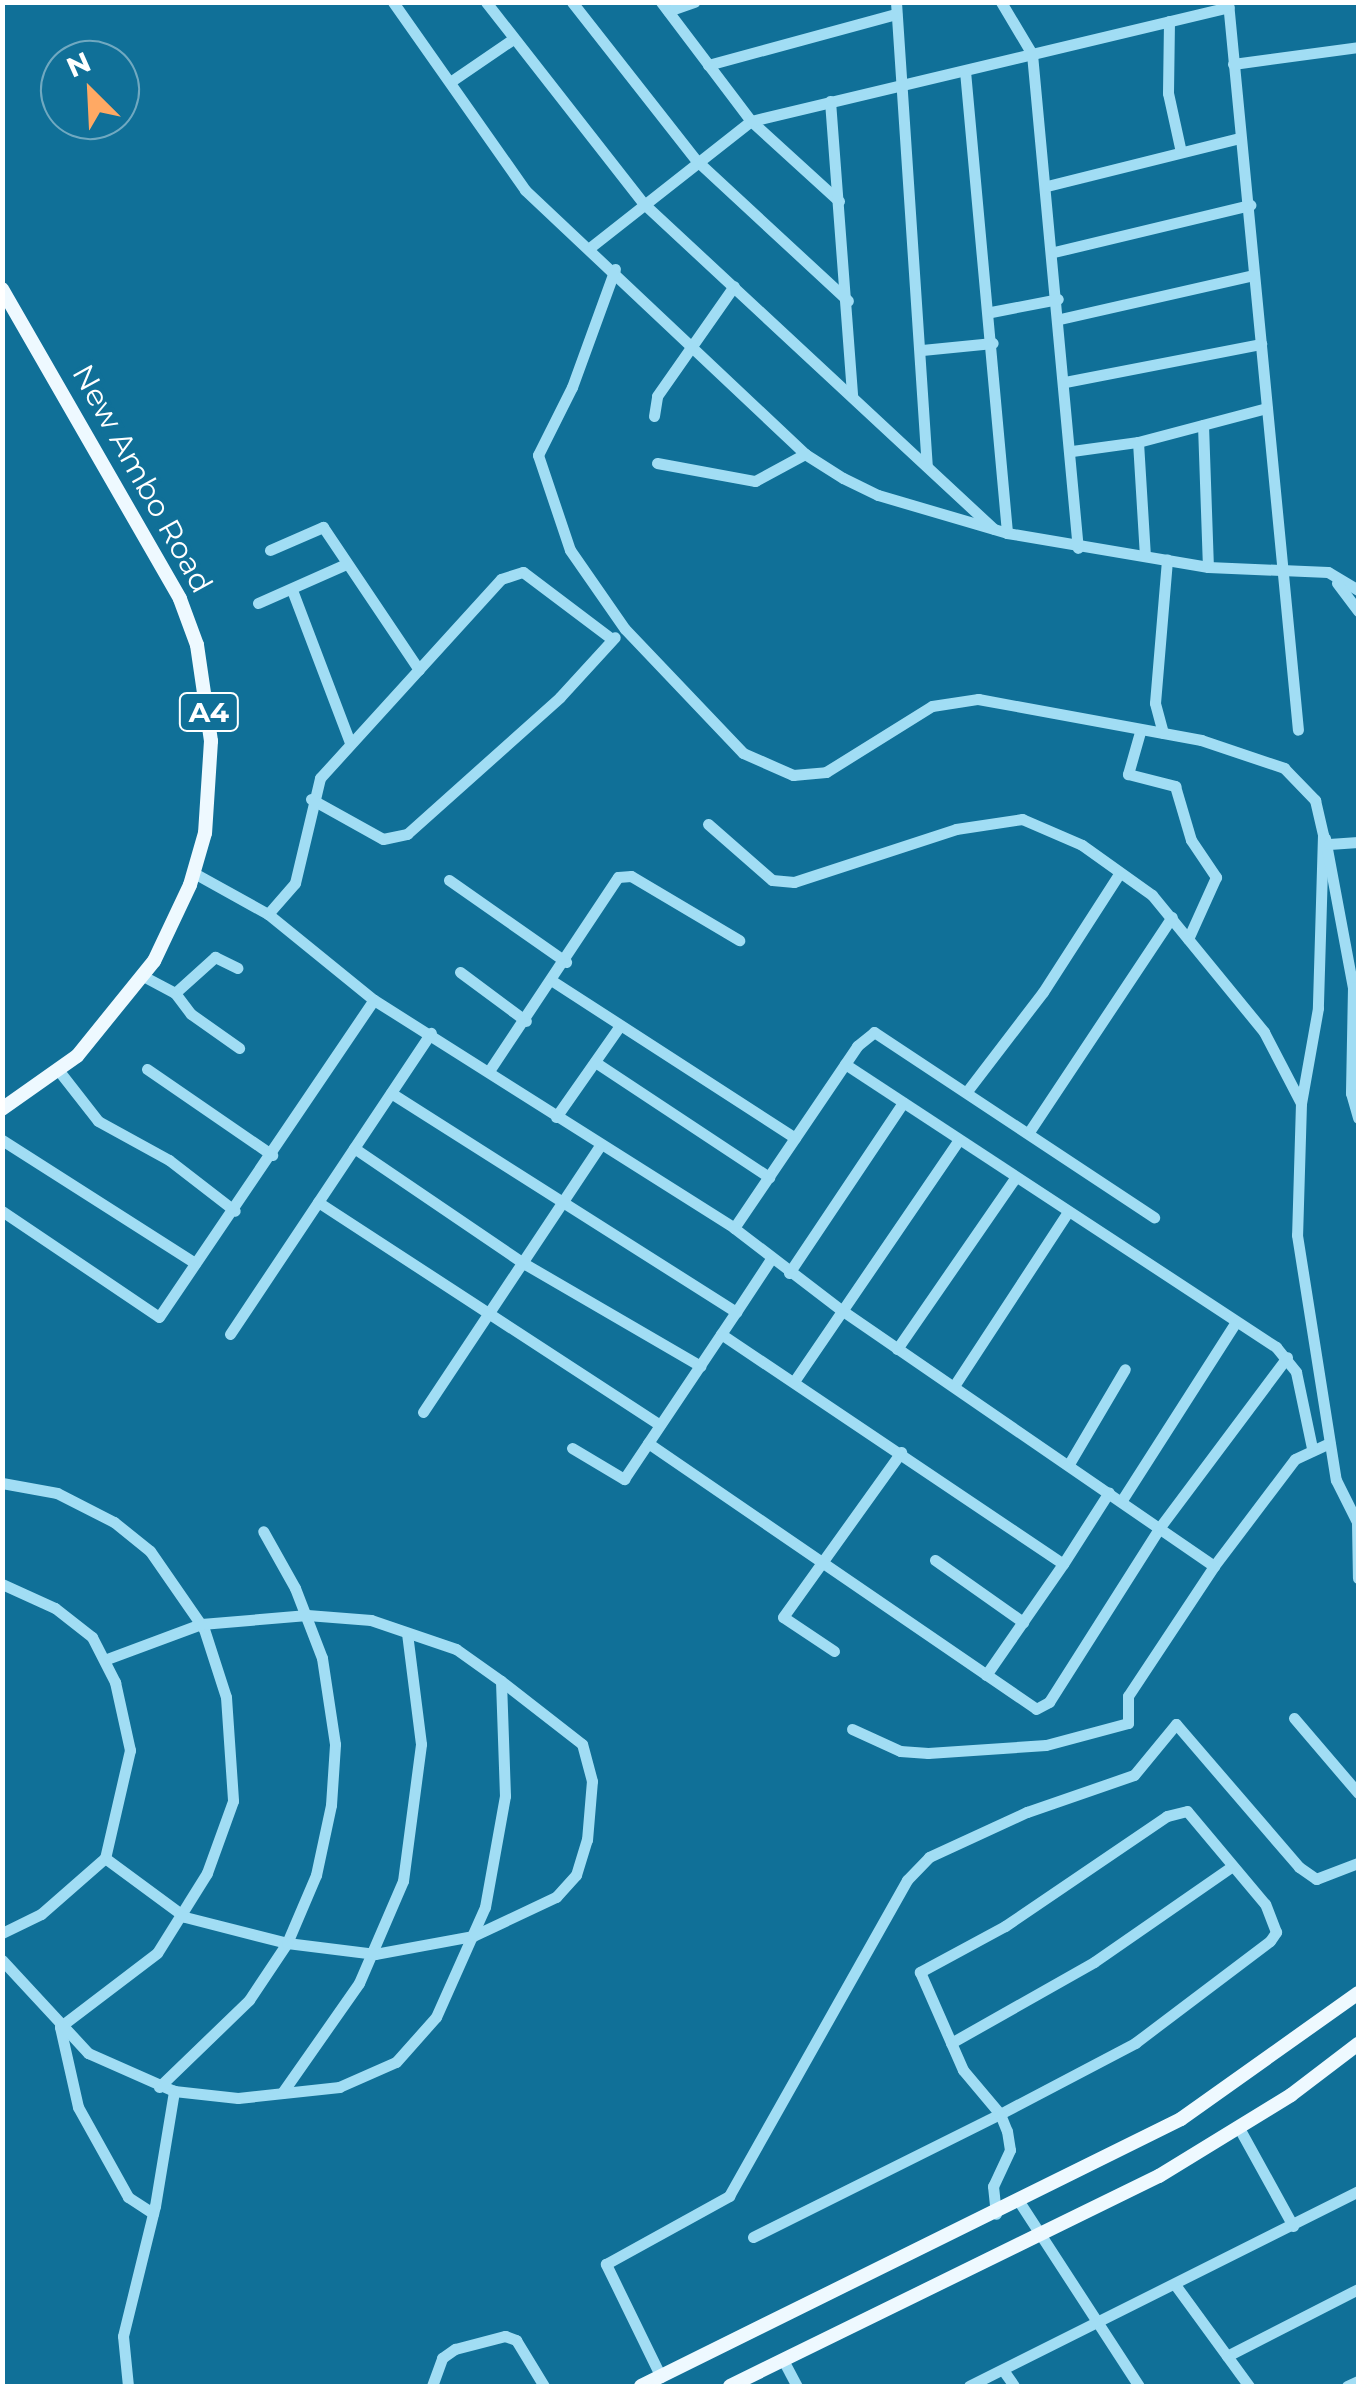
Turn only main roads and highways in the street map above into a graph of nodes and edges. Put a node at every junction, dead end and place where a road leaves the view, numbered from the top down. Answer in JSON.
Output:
{"nodes":[{"id":1,"x":2,"y":289,"type":"edge"},
{"id":2,"x":2,"y":1109,"type":"edge"},
{"id":3,"x":1358,"y":1992,"type":"edge"},
{"id":4,"x":1358,"y":2044,"type":"edge"},
{"id":5,"x":641,"y":2386,"type":"edge"},
{"id":6,"x":730,"y":2386,"type":"edge"}],
"edges":[{"from":1,"to":2,"type":"main road","name":"New Ambo Road","number":"A4"},
{"from":3,"to":5,"type":"main road"},
{"from":4,"to":6,"type":"main road"}]}
